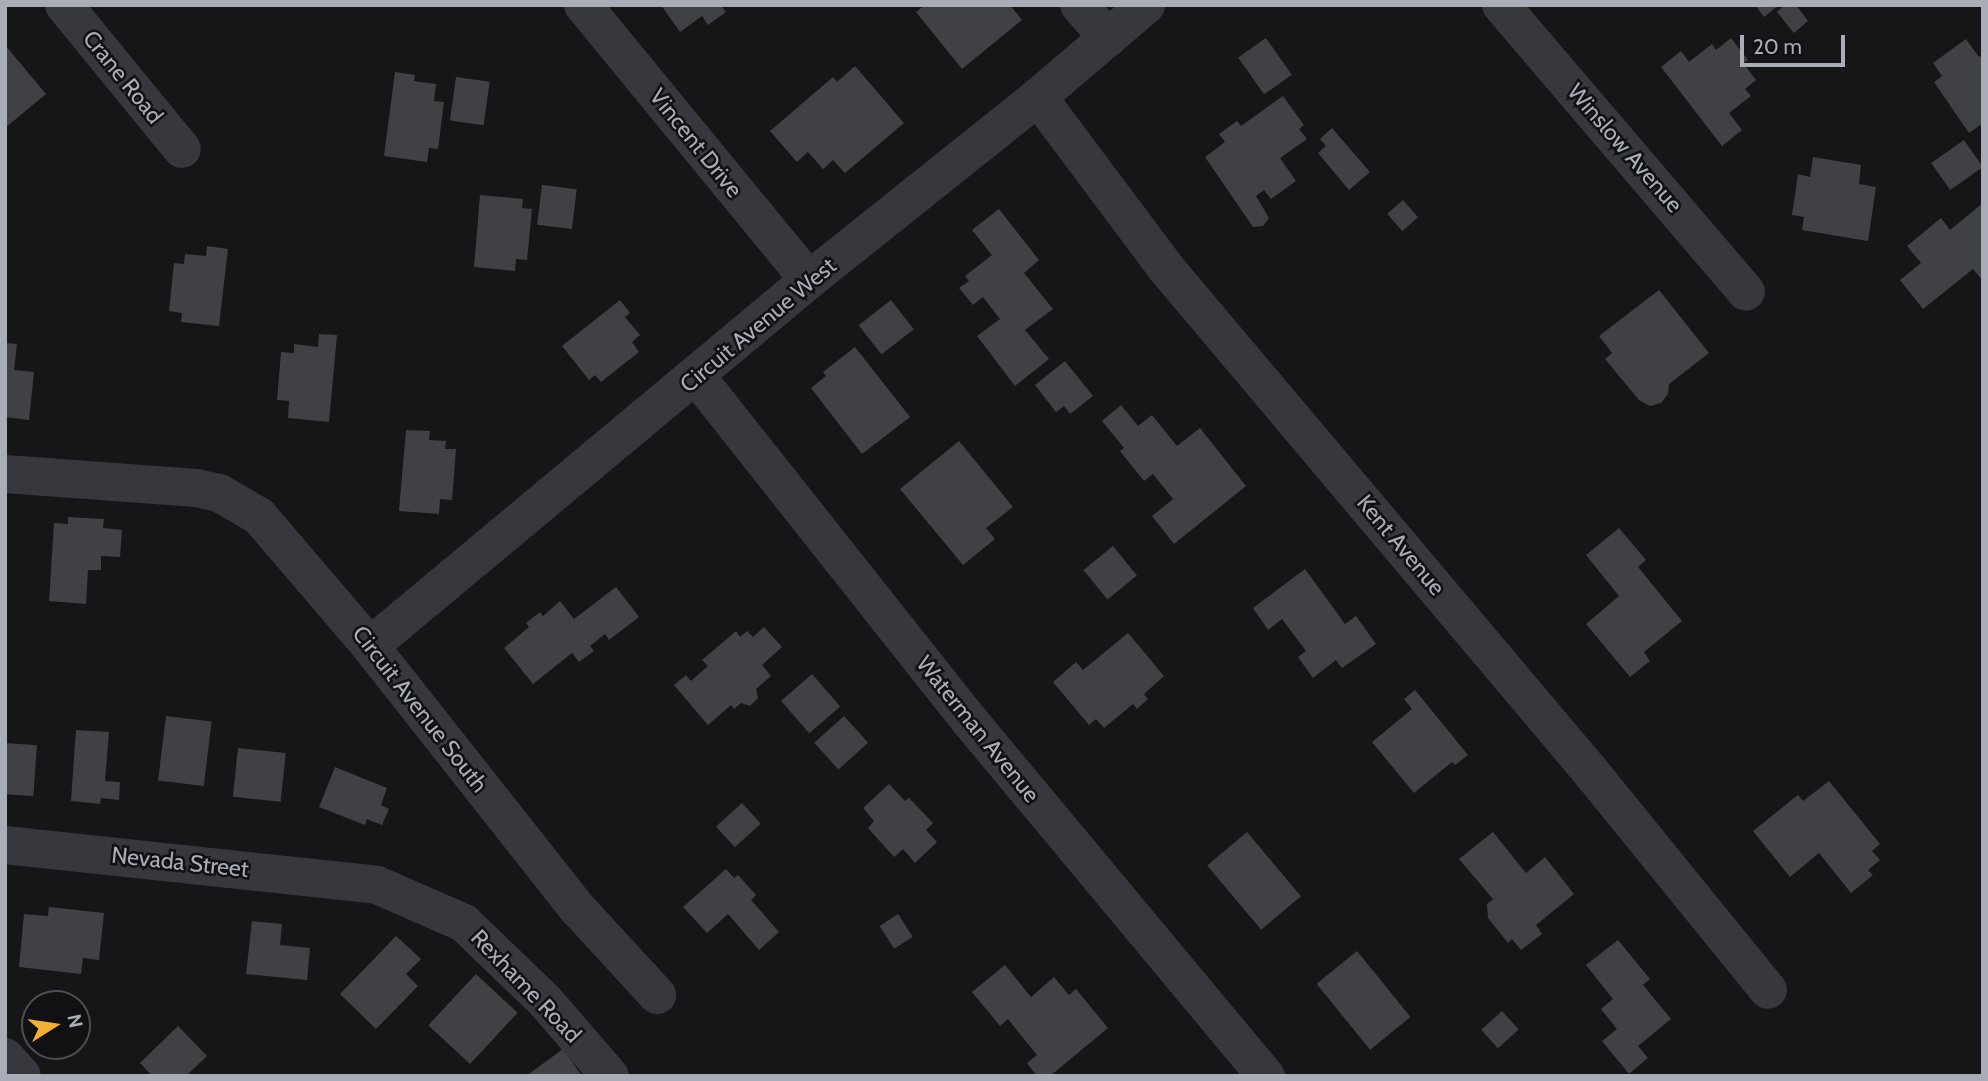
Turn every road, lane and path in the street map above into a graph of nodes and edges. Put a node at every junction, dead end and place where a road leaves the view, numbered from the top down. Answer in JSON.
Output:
{"nodes":[{"id":1,"x":64,"y":5,"type":"edge"},
{"id":2,"x":583,"y":5,"type":"edge"},
{"id":3,"x":1079,"y":5,"type":"edge"},
{"id":4,"x":1146,"y":5,"type":"edge"},
{"id":5,"x":1501,"y":5,"type":"edge"},
{"id":6,"x":1108,"y":38,"type":"junction"},
{"id":7,"x":1038,"y":97,"type":"junction"},
{"id":8,"x":182,"y":149,"type":"dead end"},
{"id":9,"x":809,"y":280,"type":"junction"},
{"id":10,"x":1746,"y":292,"type":"dead end"},
{"id":11,"x":697,"y":377,"type":"junction"},
{"id":12,"x":5,"y":474,"type":"edge"},
{"id":13,"x":370,"y":646,"type":"junction"},
{"id":14,"x":5,"y":845,"type":"edge"},
{"id":15,"x":354,"y":882,"type":"joint"},
{"id":16,"x":1768,"y":990,"type":"dead end"},
{"id":17,"x":657,"y":995,"type":"dead end"},
{"id":18,"x":5,"y":1057,"type":"edge"},
{"id":19,"x":22,"y":1076,"type":"edge"},
{"id":20,"x":610,"y":1076,"type":"edge"},
{"id":21,"x":1266,"y":1076,"type":"edge"}],
"edges":[{"from":1,"to":8,"type":"street","name":"Crane Road"},
{"from":2,"to":9,"type":"street","name":"Vincent Drive"},
{"from":3,"to":6,"type":"street"},
{"from":4,"to":6,"type":"street","name":"Circuit Avenue West"},
{"from":5,"to":10,"type":"street","name":"Winslow Avenue"},
{"from":6,"to":7,"type":"street","name":"Circuit Avenue West"},
{"from":7,"to":9,"type":"street","name":"Circuit Avenue West"},
{"from":7,"to":16,"type":"street","name":"Kent Avenue"},
{"from":9,"to":11,"type":"street","name":"Circuit Avenue West"},
{"from":11,"to":13,"type":"street","name":"Circuit Avenue West"},
{"from":11,"to":21,"type":"street","name":"Waterman Avenue"},
{"from":12,"to":13,"type":"street","name":"Circuit Avenue South"},
{"from":13,"to":17,"type":"street","name":"Circuit Avenue South"},
{"from":14,"to":15,"type":"street","name":"Nevada Street"},
{"from":15,"to":20,"type":"street","name":"Rexhame Road"},
{"from":18,"to":19,"type":"street"}]}
